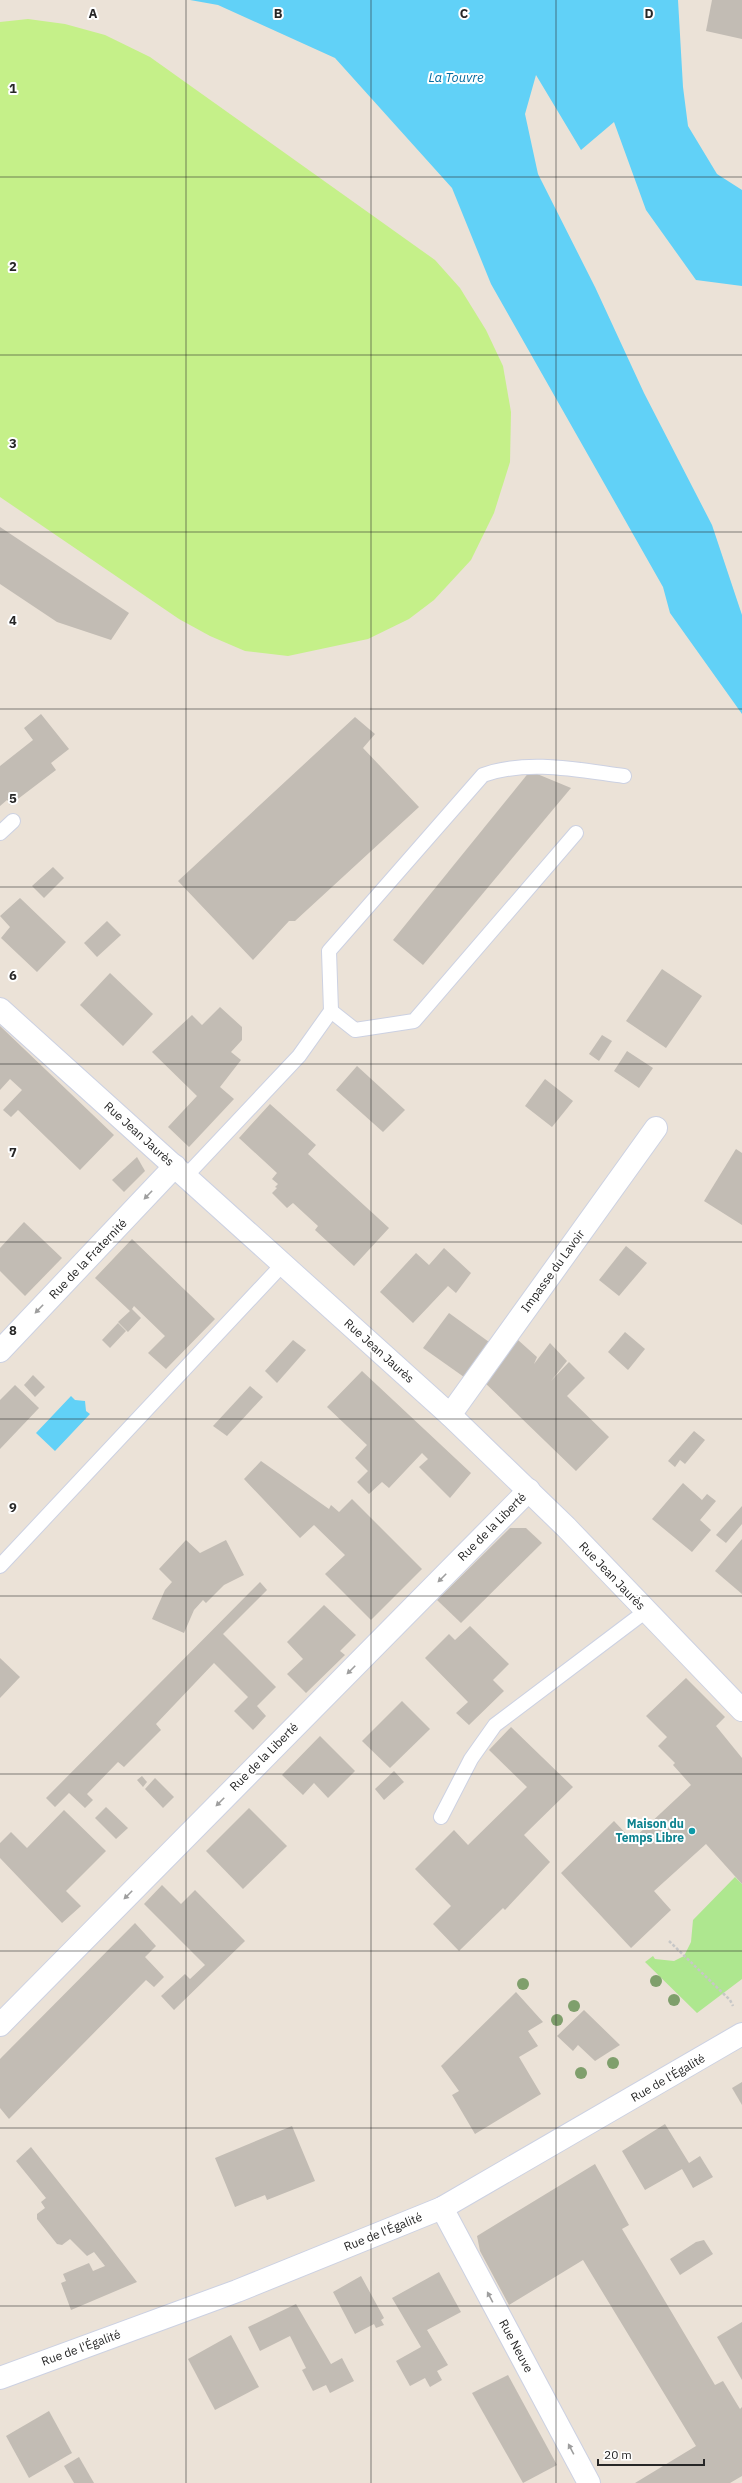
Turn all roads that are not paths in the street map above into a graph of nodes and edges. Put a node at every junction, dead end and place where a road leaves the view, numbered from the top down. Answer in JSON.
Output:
{"nodes":[{"id":1,"x":624,"y":776,"type":"dead end"},
{"id":2,"x":13,"y":821,"type":"dead end"},
{"id":3,"x":0,"y":833,"type":"edge"},
{"id":4,"x":576,"y":833,"type":"dead end"},
{"id":5,"x":0,"y":1009,"type":"edge"},
{"id":6,"x":331,"y":1011,"type":"junction"},
{"id":7,"x":656,"y":1128,"type":"dead end"},
{"id":8,"x":181,"y":1171,"type":"junction"},
{"id":9,"x":283,"y":1264,"type":"junction"},
{"id":10,"x":0,"y":1351,"type":"edge"},
{"id":11,"x":450,"y":1415,"type":"junction"},
{"id":12,"x":529,"y":1490,"type":"junction"},
{"id":13,"x":0,"y":1566,"type":"edge"},
{"id":14,"x":646,"y":1611,"type":"junction"},
{"id":15,"x":742,"y":1710,"type":"edge"},
{"id":16,"x":441,"y":1817,"type":"dead end"},
{"id":17,"x":0,"y":2024,"type":"edge"},
{"id":18,"x":742,"y":2034,"type":"edge"},
{"id":19,"x":442,"y":2208,"type":"junction"},
{"id":20,"x":0,"y":2378,"type":"edge"},
{"id":21,"x":589,"y":2483,"type":"edge"}],
"edges":[{"from":1,"to":6,"type":"lane"},
{"from":2,"to":3,"type":"lane"},
{"from":4,"to":6,"type":"lane"},
{"from":5,"to":8,"type":"street","name":"Rue Jean Jaurès"},
{"from":6,"to":8,"type":"lane"},
{"from":7,"to":11,"type":"street","name":"Impasse du Lavoir"},
{"from":8,"to":9,"type":"street","name":"Rue Jean Jaurès"},
{"from":8,"to":10,"type":"street","name":"Rue de la Fraternité","one_way":true},
{"from":9,"to":11,"type":"street","name":"Rue Jean Jaurès"},
{"from":9,"to":13,"type":"lane"},
{"from":11,"to":12,"type":"street","name":"Rue Jean Jaurès"},
{"from":12,"to":14,"type":"street","name":"Rue Jean Jaurès"},
{"from":12,"to":17,"type":"street","name":"Rue de la Liberté","one_way":true},
{"from":14,"to":15,"type":"street","name":"Rue Jean Jaurès"},
{"from":14,"to":16,"type":"lane"},
{"from":18,"to":19,"type":"street","name":"Rue de l'Égalité"},
{"from":19,"to":20,"type":"street","name":"Rue de l'Égalité"},
{"from":21,"to":19,"type":"street","name":"Rue Neuve","one_way":true}]}
